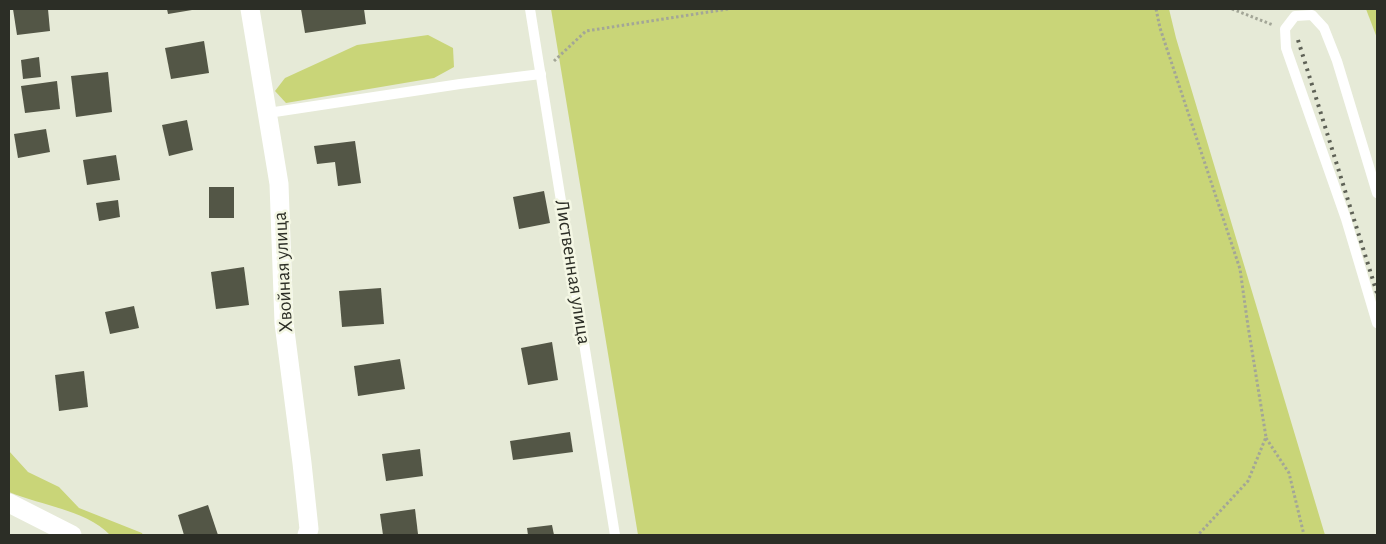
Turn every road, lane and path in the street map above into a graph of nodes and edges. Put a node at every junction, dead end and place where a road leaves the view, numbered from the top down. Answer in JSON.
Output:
{"nodes":[{"id":1,"x":250,"y":9,"type":"edge"},
{"id":2,"x":530,"y":9,"type":"edge"},
{"id":3,"x":728,"y":9,"type":"edge"},
{"id":4,"x":1156,"y":9,"type":"edge"},
{"id":5,"x":1232,"y":9,"type":"edge"},
{"id":6,"x":1285,"y":29,"type":"junction"},
{"id":7,"x":541,"y":74,"type":"junction"},
{"id":8,"x":268,"y":113,"type":"junction"},
{"id":9,"x":1377,"y":193,"type":"edge"},
{"id":10,"x":1377,"y":323,"type":"edge"},
{"id":11,"x":1266,"y":437,"type":"junction"},
{"id":12,"x":9,"y":503,"type":"edge"},
{"id":13,"x":72,"y":535,"type":"edge"},
{"id":14,"x":308,"y":535,"type":"edge"},
{"id":15,"x":615,"y":535,"type":"edge"},
{"id":16,"x":1198,"y":535,"type":"edge"},
{"id":17,"x":1304,"y":535,"type":"edge"}],
"edges":[{"from":1,"to":8,"type":"street","name":"Хвойная улица"},
{"from":2,"to":7,"type":"lane","name":"Лиственная улица"},
{"from":3,"to":7,"type":"path"},
{"from":4,"to":11,"type":"path"},
{"from":5,"to":6,"type":"path"},
{"from":6,"to":9,"type":"lane"},
{"from":6,"to":10,"type":"lane"},
{"from":7,"to":8,"type":"lane"},
{"from":7,"to":15,"type":"lane","name":"Лиственная улица"},
{"from":8,"to":14,"type":"street","name":"Хвойная улица"},
{"from":11,"to":16,"type":"path"},
{"from":11,"to":17,"type":"path"},
{"from":12,"to":13,"type":"street"}]}
